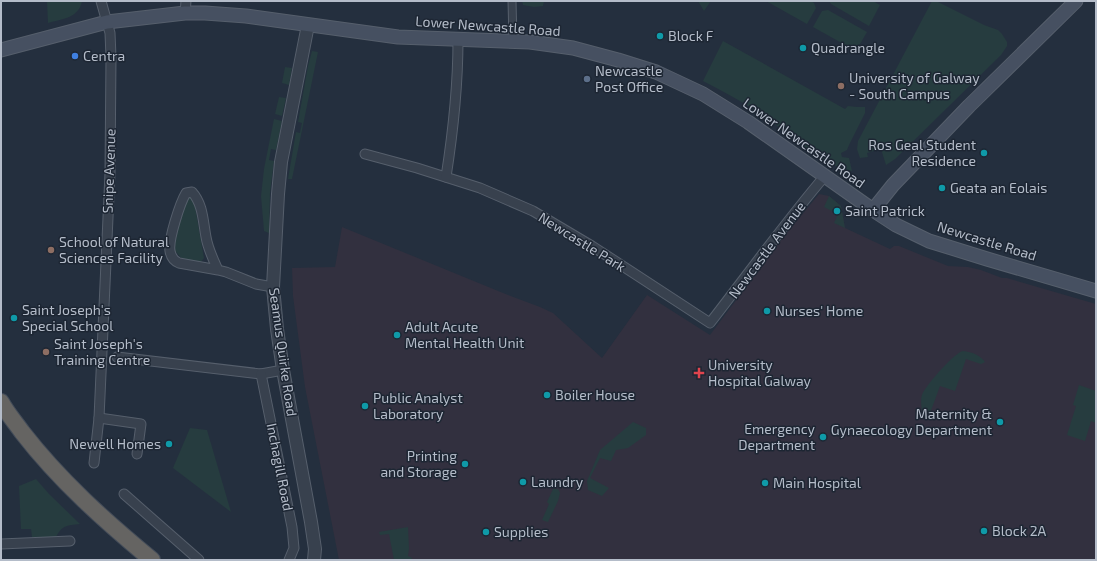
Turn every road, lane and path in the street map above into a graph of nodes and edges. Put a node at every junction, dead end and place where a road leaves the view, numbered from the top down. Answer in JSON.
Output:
{"nodes":[{"id":1,"x":101,"y":1,"type":"edge"},
{"id":2,"x":512,"y":1,"type":"edge"},
{"id":3,"x":1076,"y":1,"type":"edge"},
{"id":4,"x":186,"y":7,"type":"edge"},
{"id":5,"x":107,"y":22,"type":"junction"},
{"id":6,"x":308,"y":25,"type":"junction"},
{"id":7,"x":458,"y":40,"type":"junction"},
{"id":8,"x":513,"y":41,"type":"junction"},
{"id":9,"x":1,"y":50,"type":"edge"},
{"id":10,"x":365,"y":154,"type":"dead end"},
{"id":11,"x":446,"y":177,"type":"junction"},
{"id":12,"x":824,"y":177,"type":"junction"},
{"id":13,"x":873,"y":210,"type":"junction"},
{"id":14,"x":218,"y":270,"type":"junction"},
{"id":15,"x":273,"y":287,"type":"junction"},
{"id":16,"x":1096,"y":291,"type":"edge"},
{"id":17,"x":710,"y":323,"type":"joint"},
{"id":18,"x":117,"y":357,"type":"dead end"},
{"id":19,"x":283,"y":370,"type":"junction"},
{"id":20,"x":261,"y":374,"type":"junction"},
{"id":21,"x":1,"y":402,"type":"edge"},
{"id":22,"x":99,"y":418,"type":"junction"},
{"id":23,"x":137,"y":454,"type":"dead end"},
{"id":24,"x":94,"y":463,"type":"dead end"},
{"id":25,"x":124,"y":494,"type":"dead end"},
{"id":26,"x":70,"y":541,"type":"dead end"},
{"id":27,"x":1,"y":544,"type":"edge"},
{"id":28,"x":152,"y":560,"type":"edge"},
{"id":29,"x":199,"y":560,"type":"edge"},
{"id":30,"x":290,"y":560,"type":"edge"},
{"id":31,"x":314,"y":560,"type":"edge"}],
"edges":[{"from":1,"to":5,"type":"street","name":"Snipe Avenue"},
{"from":2,"to":8,"type":"street"},
{"from":3,"to":13,"type":"main road"},
{"from":4,"to":5,"type":"main road","name":"Lower Newcastle Road"},
{"from":4,"to":6,"type":"main road","name":"Lower Newcastle Road"},
{"from":5,"to":9,"type":"main road","name":"Lower Newcastle Road"},
{"from":5,"to":22,"type":"street","name":"Snipe Avenue"},
{"from":6,"to":7,"type":"main road","name":"Lower Newcastle Road"},
{"from":6,"to":15,"type":"street","name":"Seamus Quirke Road"},
{"from":7,"to":8,"type":"main road","name":"Lower Newcastle Road"},
{"from":7,"to":11,"type":"street"},
{"from":8,"to":12,"type":"main road","name":"Lower Newcastle Road"},
{"from":10,"to":11,"type":"street","name":"Newcastle Park"},
{"from":11,"to":17,"type":"street","name":"Newcastle Park"},
{"from":12,"to":13,"type":"main road","name":"Lower Newcastle Road"},
{"from":12,"to":17,"type":"street","name":"Newcastle Avenue"},
{"from":13,"to":16,"type":"main road","name":"Newcastle Road"},
{"from":14,"to":14,"type":"street"},
{"from":14,"to":15,"type":"street"},
{"from":15,"to":19,"type":"street","name":"Seamus Quirke Road"},
{"from":18,"to":20,"type":"street"},
{"from":19,"to":20,"type":"street"},
{"from":19,"to":31,"type":"street","name":"Seamus Quirke Road"},
{"from":20,"to":30,"type":"street","name":"Inchagill Road"},
{"from":21,"to":28,"type":"highway"},
{"from":22,"to":23,"type":"street"},
{"from":22,"to":24,"type":"street","name":"Snipe Avenue"},
{"from":25,"to":29,"type":"street"},
{"from":26,"to":27,"type":"street"}]}
